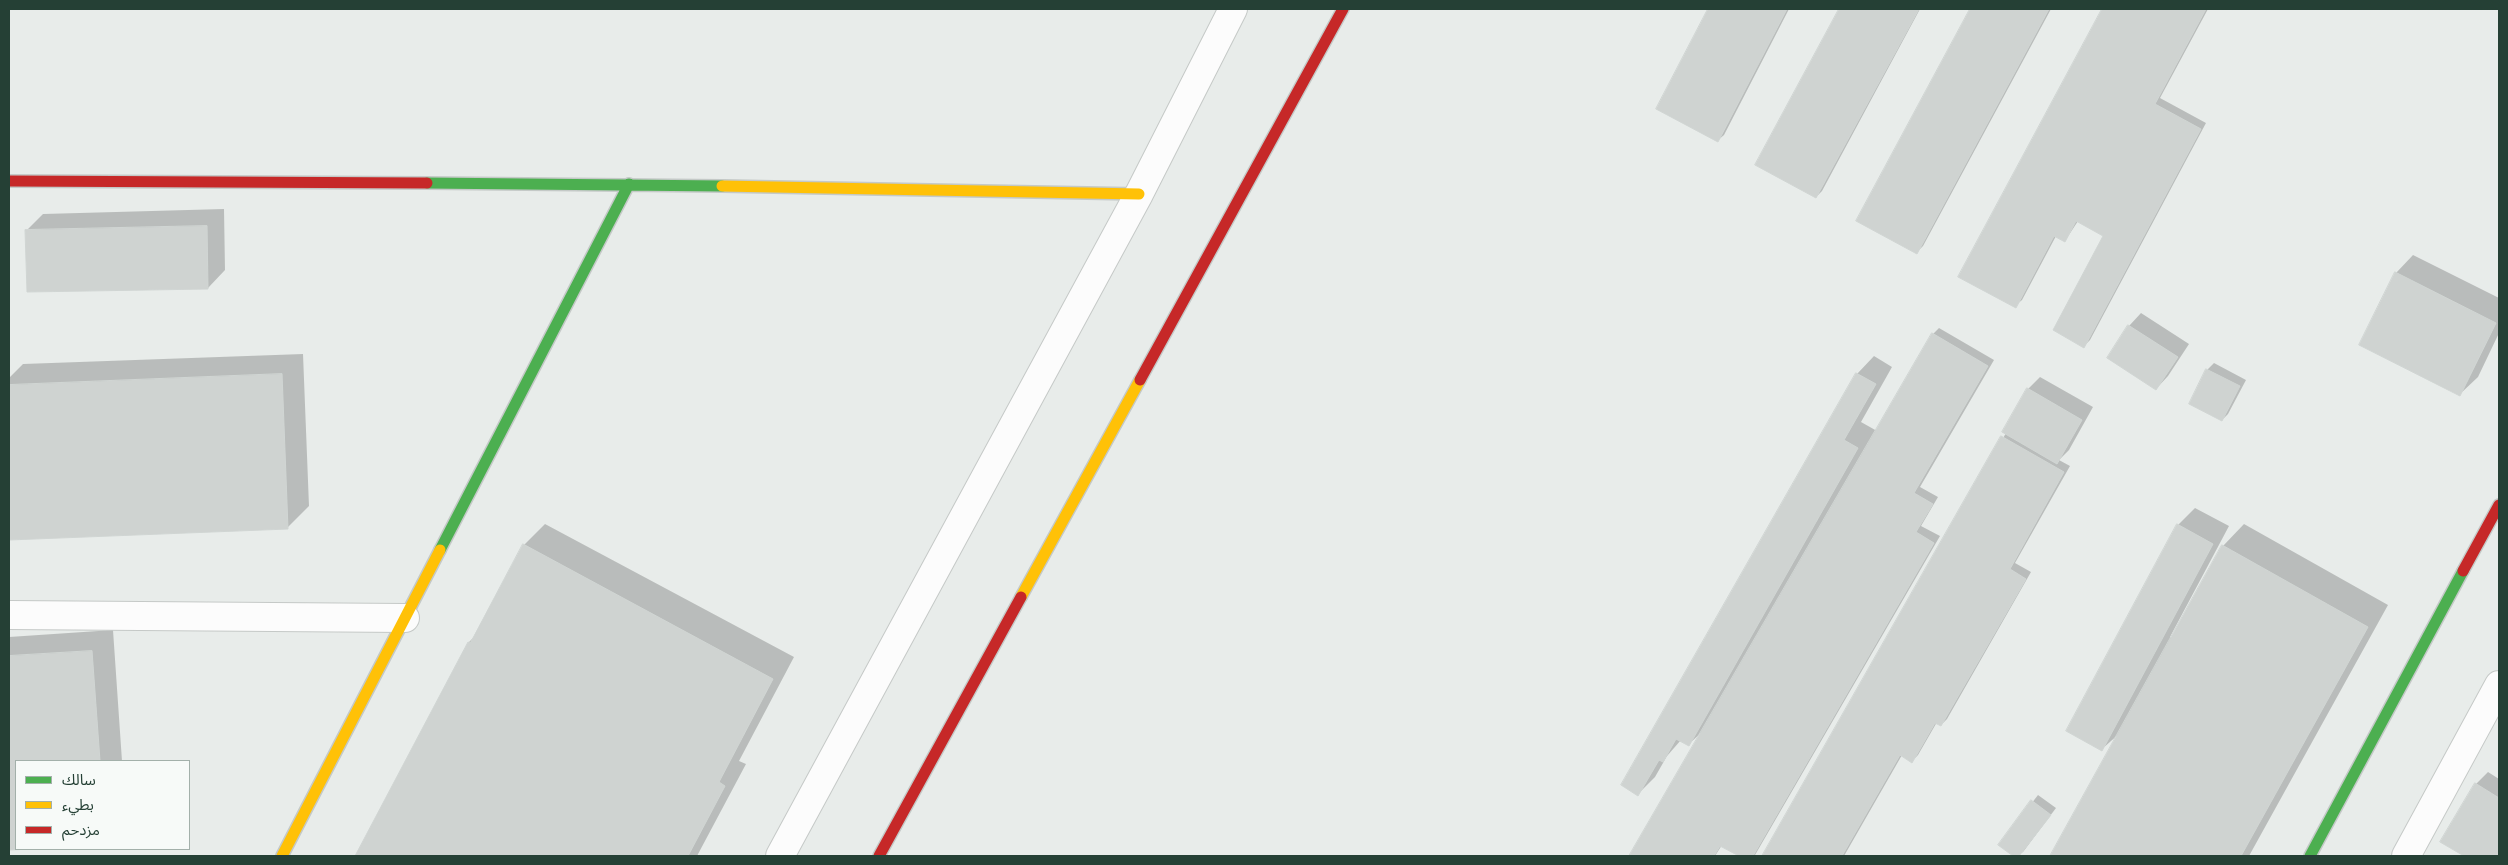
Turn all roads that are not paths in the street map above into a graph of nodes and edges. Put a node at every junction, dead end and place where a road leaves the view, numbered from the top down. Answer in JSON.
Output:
{"nodes":[{"id":1,"x":1233,"y":9,"type":"edge"},
{"id":2,"x":1343,"y":9,"type":"edge"},
{"id":3,"x":9,"y":181,"type":"edge"},
{"id":4,"x":629,"y":184,"type":"junction"},
{"id":5,"x":1139,"y":194,"type":"junction"},
{"id":6,"x":2499,"y":505,"type":"edge"},
{"id":7,"x":9,"y":615,"type":"edge"},
{"id":8,"x":405,"y":618,"type":"junction"},
{"id":9,"x":2499,"y":685,"type":"edge"},
{"id":10,"x":282,"y":856,"type":"edge"},
{"id":11,"x":780,"y":856,"type":"edge"},
{"id":12,"x":879,"y":856,"type":"edge"},
{"id":13,"x":2310,"y":856,"type":"edge"},
{"id":14,"x":2406,"y":856,"type":"edge"}],
"edges":[{"from":1,"to":5,"type":"street"},
{"from":2,"to":12,"type":"street"},
{"from":3,"to":4,"type":"street"},
{"from":4,"to":5,"type":"street"},
{"from":4,"to":8,"type":"street"},
{"from":5,"to":11,"type":"street"},
{"from":6,"to":13,"type":"street"},
{"from":7,"to":8,"type":"street"},
{"from":8,"to":10,"type":"street"},
{"from":9,"to":14,"type":"street"}]}
